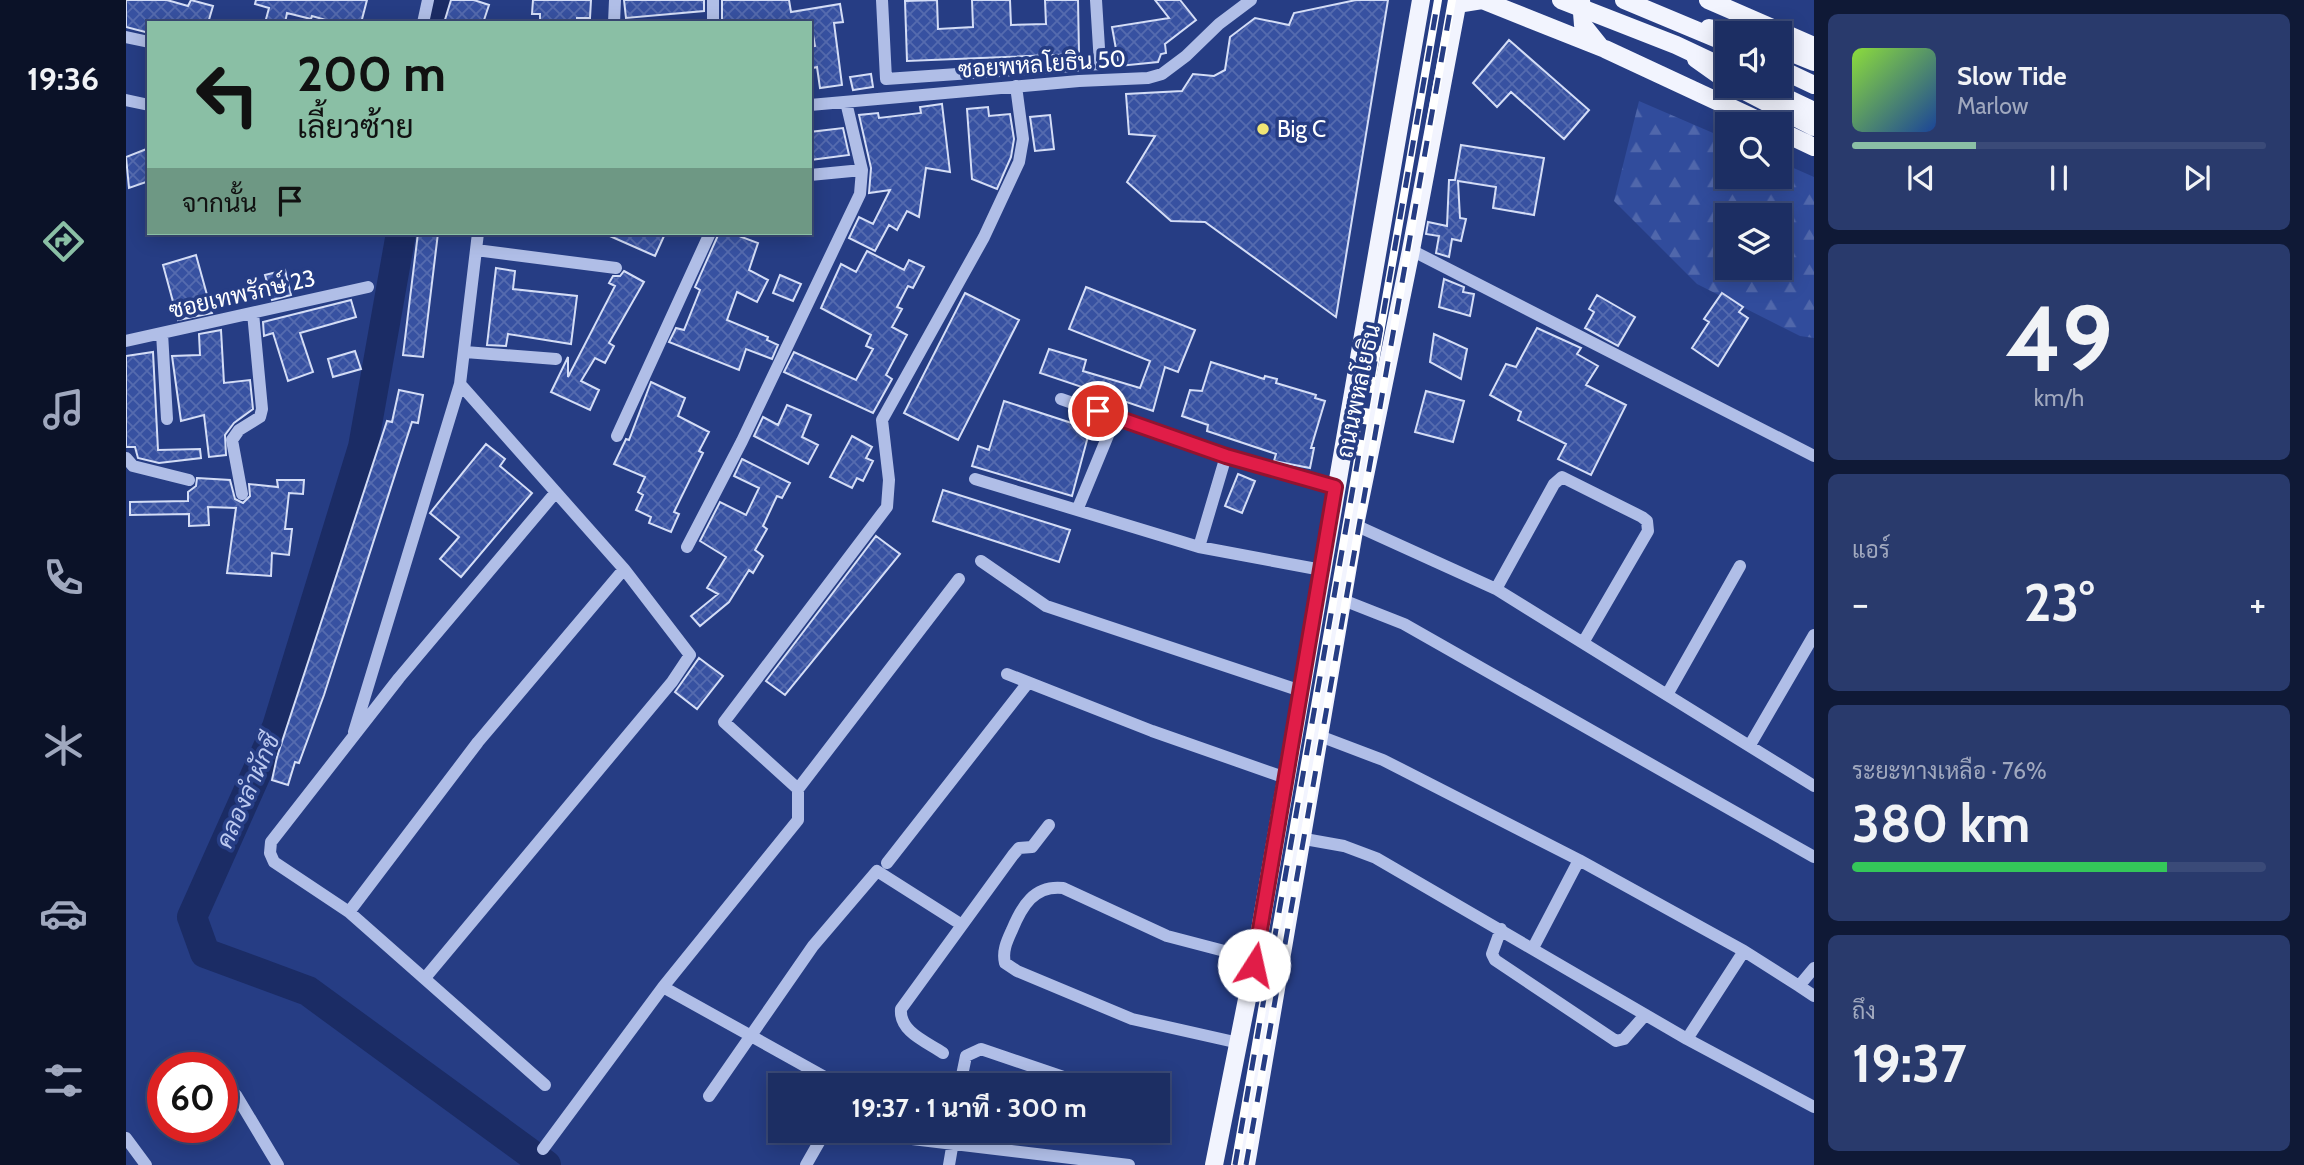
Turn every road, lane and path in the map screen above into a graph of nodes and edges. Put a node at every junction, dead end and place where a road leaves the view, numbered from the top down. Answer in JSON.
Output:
{"nodes":[{"id":1,"x":428,"y":0,"type":"edge"},
{"id":2,"x":615,"y":0,"type":"edge"},
{"id":3,"x":713,"y":0,"type":"edge"},
{"id":4,"x":882,"y":0,"type":"edge"},
{"id":5,"x":1096,"y":0,"type":"edge"},
{"id":6,"x":1251,"y":0,"type":"edge"},
{"id":7,"x":1421,"y":0,"type":"edge"},
{"id":8,"x":1562,"y":0,"type":"edge"},
{"id":9,"x":1581,"y":0,"type":"edge"},
{"id":10,"x":1624,"y":0,"type":"edge"},
{"id":11,"x":1708,"y":0,"type":"edge"},
{"id":12,"x":1457,"y":2,"type":"edge"},
{"id":13,"x":1752,"y":18,"type":"junction"},
{"id":14,"x":423,"y":21,"type":"edge"},
{"id":15,"x":614,"y":21,"type":"edge"},
{"id":16,"x":713,"y":21,"type":"edge"},
{"id":17,"x":1757,"y":21,"type":"edge"},
{"id":18,"x":1685,"y":23,"type":"junction"},
{"id":19,"x":1715,"y":29,"type":"edge"},
{"id":20,"x":126,"y":37,"type":"edge"},
{"id":21,"x":1715,"y":38,"type":"edge"},
{"id":22,"x":147,"y":42,"type":"edge"},
{"id":23,"x":1792,"y":42,"type":"edge"},
{"id":24,"x":1676,"y":45,"type":"junction"},
{"id":25,"x":1814,"y":46,"type":"edge"},
{"id":26,"x":1605,"y":49,"type":"junction"},
{"id":27,"x":1792,"y":53,"type":"edge"},
{"id":28,"x":1814,"y":56,"type":"edge"},
{"id":29,"x":1814,"y":62,"type":"edge"},
{"id":30,"x":1715,"y":63,"type":"edge"},
{"id":31,"x":1715,"y":73,"type":"edge"},
{"id":32,"x":1792,"y":75,"type":"edge"},
{"id":33,"x":1814,"y":85,"type":"edge"},
{"id":34,"x":1017,"y":86,"type":"junction"},
{"id":35,"x":1758,"y":98,"type":"edge"},
{"id":36,"x":1787,"y":98,"type":"edge"},
{"id":37,"x":126,"y":100,"type":"edge"},
{"id":38,"x":846,"y":102,"type":"junction"},
{"id":39,"x":147,"y":105,"type":"edge"},
{"id":40,"x":812,"y":105,"type":"edge"},
{"id":41,"x":1814,"y":111,"type":"edge"},
{"id":42,"x":1740,"y":112,"type":"edge"},
{"id":43,"x":1814,"y":127,"type":"edge"},
{"id":44,"x":1792,"y":137,"type":"edge"},
{"id":45,"x":1814,"y":147,"type":"edge"},
{"id":46,"x":862,"y":170,"type":"junction"},
{"id":47,"x":812,"y":175,"type":"edge"},
{"id":48,"x":478,"y":235,"type":"edge"},
{"id":49,"x":709,"y":235,"type":"edge"},
{"id":50,"x":476,"y":250,"type":"junction"},
{"id":51,"x":1411,"y":250,"type":"junction"},
{"id":52,"x":616,"y":268,"type":"dead end"},
{"id":53,"x":368,"y":287,"type":"dead end"},
{"id":54,"x":253,"y":313,"type":"junction"},
{"id":55,"x":162,"y":334,"type":"junction"},
{"id":56,"x":126,"y":341,"type":"edge"},
{"id":57,"x":465,"y":352,"type":"junction"},
{"id":58,"x":556,"y":359,"type":"dead end"},
{"id":59,"x":460,"y":384,"type":"junction"},
{"id":60,"x":1061,"y":399,"type":"dead end"},
{"id":61,"x":1116,"y":416,"type":"junction"},
{"id":62,"x":167,"y":419,"type":"dead end"},
{"id":63,"x":617,"y":436,"type":"dead end"},
{"id":64,"x":1226,"y":456,"type":"junction"},
{"id":65,"x":1814,"y":456,"type":"edge"},
{"id":66,"x":126,"y":458,"type":"edge"},
{"id":67,"x":975,"y":479,"type":"dead end"},
{"id":68,"x":189,"y":481,"type":"dead end"},
{"id":69,"x":1335,"y":487,"type":"junction"},
{"id":70,"x":555,"y":492,"type":"junction"},
{"id":71,"x":242,"y":494,"type":"dead end"},
{"id":72,"x":1078,"y":508,"type":"junction"},
{"id":73,"x":1355,"y":525,"type":"junction"},
{"id":74,"x":687,"y":547,"type":"dead end"},
{"id":75,"x":1199,"y":547,"type":"junction"},
{"id":76,"x":981,"y":561,"type":"dead end"},
{"id":77,"x":1740,"y":566,"type":"dead end"},
{"id":78,"x":624,"y":569,"type":"junction"},
{"id":79,"x":1322,"y":570,"type":"junction"},
{"id":80,"x":959,"y":579,"type":"dead end"},
{"id":81,"x":1496,"y":589,"type":"junction"},
{"id":82,"x":1343,"y":600,"type":"junction"},
{"id":83,"x":1814,"y":635,"type":"edge"},
{"id":84,"x":1584,"y":641,"type":"junction"},
{"id":85,"x":1007,"y":674,"type":"dead end"},
{"id":86,"x":1027,"y":684,"type":"junction"},
{"id":87,"x":1301,"y":691,"type":"junction"},
{"id":88,"x":1668,"y":693,"type":"junction"},
{"id":89,"x":1317,"y":735,"type":"junction"},
{"id":90,"x":352,"y":739,"type":"junction"},
{"id":91,"x":1750,"y":745,"type":"junction"},
{"id":92,"x":1286,"y":778,"type":"junction"},
{"id":93,"x":1814,"y":786,"type":"edge"},
{"id":94,"x":797,"y":789,"type":"junction"},
{"id":95,"x":1049,"y":825,"type":"dead end"},
{"id":96,"x":1299,"y":838,"type":"junction"},
{"id":97,"x":1814,"y":857,"type":"edge"},
{"id":98,"x":1579,"y":860,"type":"junction"},
{"id":99,"x":887,"y":863,"type":"dead end"},
{"id":100,"x":349,"y":912,"type":"junction"},
{"id":101,"x":962,"y":925,"type":"junction"},
{"id":102,"x":1501,"y":929,"type":"junction"},
{"id":103,"x":1533,"y":948,"type":"junction"},
{"id":104,"x":1744,"y":951,"type":"junction"},
{"id":105,"x":1254,"y":962,"type":"junction"},
{"id":106,"x":1279,"y":965,"type":"junction"},
{"id":107,"x":1814,"y":968,"type":"edge"},
{"id":108,"x":425,"y":978,"type":"junction"},
{"id":109,"x":1799,"y":986,"type":"junction"},
{"id":110,"x":663,"y":988,"type":"junction"},
{"id":111,"x":1814,"y":996,"type":"edge"},
{"id":112,"x":1644,"y":1015,"type":"junction"},
{"id":113,"x":750,"y":1037,"type":"junction"},
{"id":114,"x":1687,"y":1039,"type":"junction"},
{"id":115,"x":1239,"y":1043,"type":"junction"},
{"id":116,"x":943,"y":1052,"type":"dead end"},
{"id":117,"x":817,"y":1073,"type":"edge"},
{"id":118,"x":962,"y":1073,"type":"edge"},
{"id":119,"x":1052,"y":1073,"type":"edge"},
{"id":120,"x":545,"y":1085,"type":"dead end"},
{"id":121,"x":709,"y":1096,"type":"dead end"},
{"id":122,"x":238,"y":1098,"type":"edge"},
{"id":123,"x":1814,"y":1107,"type":"edge"},
{"id":124,"x":126,"y":1138,"type":"edge"},
{"id":125,"x":819,"y":1143,"type":"edge"},
{"id":126,"x":938,"y":1143,"type":"edge"},
{"id":127,"x":953,"y":1145,"type":"junction"},
{"id":128,"x":543,"y":1149,"type":"dead end"},
{"id":129,"x":1122,"y":1164,"type":"edge"},
{"id":130,"x":146,"y":1165,"type":"edge"},
{"id":131,"x":278,"y":1165,"type":"edge"},
{"id":132,"x":806,"y":1165,"type":"edge"},
{"id":133,"x":949,"y":1165,"type":"edge"},
{"id":134,"x":1214,"y":1165,"type":"edge"},
{"id":135,"x":1246,"y":1165,"type":"edge"}],
"edges":[{"from":1,"to":14,"type":"street"},
{"from":2,"to":15,"type":"street"},
{"from":3,"to":16,"type":"street"},
{"from":4,"to":5,"type":"street"},
{"from":6,"to":34,"type":"street","name":"ซอยพหลโยธิน 50"},
{"from":7,"to":69,"type":"main road","name":"ถนนพหลโยธิน"},
{"from":8,"to":24,"type":"main road","bridge":true},
{"from":9,"to":26,"type":"main road"},
{"from":10,"to":18,"type":"main road"},
{"from":11,"to":13,"type":"main road"},
{"from":12,"to":26,"type":"main road"},
{"from":12,"to":51,"type":"main road","name":"ถนนพหลโยธิน"},
{"from":13,"to":17,"type":"main road"},
{"from":13,"to":25,"type":"main road"},
{"from":18,"to":19,"type":"main road"},
{"from":18,"to":21,"type":"main road"},
{"from":20,"to":22,"type":"street"},
{"from":23,"to":28,"type":"main road"},
{"from":24,"to":30,"type":"main road","bridge":true},
{"from":24,"to":31,"type":"main road","bridge":true},
{"from":26,"to":42,"type":"main road"},
{"from":27,"to":29,"type":"main road"},
{"from":32,"to":33,"type":"main road"},
{"from":34,"to":38,"type":"street","name":"ซอยพหลโยธิน 50"},
{"from":34,"to":94,"type":"street"},
{"from":35,"to":43,"type":"main road"},
{"from":36,"to":41,"type":"main road"},
{"from":37,"to":39,"type":"street"},
{"from":38,"to":40,"type":"street","name":"ซอยพหลโยธิน 50"},
{"from":38,"to":46,"type":"street"},
{"from":44,"to":45,"type":"main road"},
{"from":46,"to":47,"type":"street"},
{"from":46,"to":74,"type":"street"},
{"from":48,"to":50,"type":"street"},
{"from":49,"to":63,"type":"street"},
{"from":50,"to":52,"type":"street"},
{"from":50,"to":57,"type":"street"},
{"from":51,"to":65,"type":"street"},
{"from":51,"to":73,"type":"main road","name":"ถนนพหลโยธิน"},
{"from":53,"to":54,"type":"street","name":"ซอยเทพรักษ์ 23"},
{"from":54,"to":55,"type":"street","name":"ซอยเทพรักษ์ 23"},
{"from":54,"to":71,"type":"street"},
{"from":55,"to":56,"type":"street","name":"ซอยเทพรักษ์ 23"},
{"from":55,"to":62,"type":"street"},
{"from":57,"to":58,"type":"street"},
{"from":57,"to":59,"type":"street"},
{"from":59,"to":70,"type":"street"},
{"from":59,"to":90,"type":"street"},
{"from":60,"to":61,"type":"street"},
{"from":61,"to":64,"type":"street"},
{"from":61,"to":72,"type":"street"},
{"from":64,"to":69,"type":"street"},
{"from":64,"to":75,"type":"street"},
{"from":66,"to":68,"type":"street"},
{"from":67,"to":72,"type":"street"},
{"from":69,"to":79,"type":"main road","name":"ถนนพหลโยธิน"},
{"from":70,"to":78,"type":"street"},
{"from":70,"to":90,"type":"street"},
{"from":72,"to":75,"type":"street"},
{"from":73,"to":81,"type":"street"},
{"from":73,"to":82,"type":"main road","name":"ถนนพหลโยธิน"},
{"from":75,"to":79,"type":"street"},
{"from":76,"to":87,"type":"street"},
{"from":77,"to":88,"type":"street"},
{"from":78,"to":100,"type":"street"},
{"from":78,"to":108,"type":"street"},
{"from":79,"to":87,"type":"main road","name":"ถนนพหลโยธิน"},
{"from":80,"to":94,"type":"street"},
{"from":81,"to":84,"type":"street"},
{"from":81,"to":84,"type":"street"},
{"from":82,"to":89,"type":"main road","name":"ถนนพหลโยธิน"},
{"from":82,"to":97,"type":"street"},
{"from":83,"to":91,"type":"street"},
{"from":84,"to":88,"type":"street"},
{"from":85,"to":86,"type":"street"},
{"from":86,"to":92,"type":"street"},
{"from":86,"to":99,"type":"street"},
{"from":87,"to":92,"type":"main road","name":"ถนนพหลโยธิน"},
{"from":88,"to":91,"type":"street"},
{"from":89,"to":96,"type":"main road","name":"ถนนพหลโยธิน"},
{"from":89,"to":98,"type":"street"},
{"from":90,"to":100,"type":"street"},
{"from":91,"to":93,"type":"street"},
{"from":92,"to":105,"type":"main road","name":"ถนนพหลโยธิน"},
{"from":94,"to":110,"type":"street"},
{"from":95,"to":101,"type":"street"},
{"from":96,"to":102,"type":"street"},
{"from":96,"to":106,"type":"main road","name":"ถนนพหลโยธิน"},
{"from":98,"to":103,"type":"street"},
{"from":98,"to":104,"type":"street"},
{"from":100,"to":108,"type":"street"},
{"from":101,"to":113,"type":"street"},
{"from":101,"to":116,"type":"street"},
{"from":102,"to":103,"type":"street"},
{"from":102,"to":112,"type":"street"},
{"from":103,"to":112,"type":"street"},
{"from":104,"to":109,"type":"street"},
{"from":104,"to":114,"type":"street"},
{"from":105,"to":106,"type":"main road"},
{"from":105,"to":115,"type":"main road","name":"ถนนพหลโยธิน"},
{"from":105,"to":115,"type":"street"},
{"from":106,"to":135,"type":"main road","name":"ถนนพหลโยธิน"},
{"from":107,"to":109,"type":"street"},
{"from":108,"to":120,"type":"street"},
{"from":109,"to":111,"type":"street"},
{"from":110,"to":113,"type":"street"},
{"from":110,"to":128,"type":"street"},
{"from":112,"to":114,"type":"street"},
{"from":113,"to":117,"type":"street"},
{"from":113,"to":121,"type":"street"},
{"from":114,"to":123,"type":"street"},
{"from":115,"to":134,"type":"main road","name":"ถนนพหลโยธิน"},
{"from":118,"to":119,"type":"street"},
{"from":122,"to":131,"type":"street"},
{"from":124,"to":130,"type":"street"},
{"from":125,"to":132,"type":"street"},
{"from":126,"to":127,"type":"street"},
{"from":127,"to":129,"type":"street"},
{"from":127,"to":133,"type":"street"}]}
